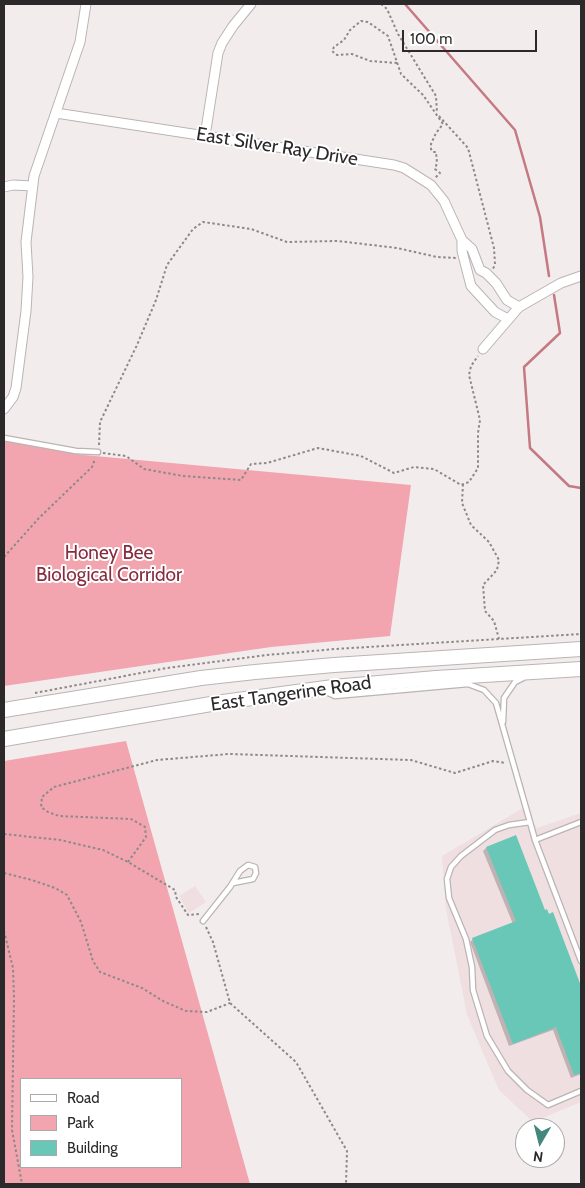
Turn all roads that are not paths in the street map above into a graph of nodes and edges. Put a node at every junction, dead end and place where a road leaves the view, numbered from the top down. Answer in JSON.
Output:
{"nodes":[{"id":1,"x":86,"y":4,"type":"edge"},
{"id":2,"x":251,"y":4,"type":"edge"},
{"id":3,"x":56,"y":113,"type":"junction"},
{"id":4,"x":206,"y":136,"type":"junction"},
{"id":5,"x":33,"y":186,"type":"junction"},
{"id":6,"x":4,"y":187,"type":"edge"},
{"id":7,"x":462,"y":240,"type":"junction"},
{"id":8,"x":581,"y":276,"type":"edge"},
{"id":9,"x":519,"y":308,"type":"junction"},
{"id":10,"x":508,"y":319,"type":"junction"},
{"id":11,"x":483,"y":349,"type":"road end"},
{"id":12,"x":4,"y":409,"type":"edge"},
{"id":13,"x":4,"y":438,"type":"edge"},
{"id":14,"x":98,"y":452,"type":"road end"},
{"id":15,"x":581,"y":649,"type":"edge"},
{"id":16,"x":581,"y":669,"type":"edge"},
{"id":17,"x":537,"y":671,"type":"junction"},
{"id":18,"x":317,"y":689,"type":"junction"},
{"id":19,"x":4,"y":710,"type":"edge"},
{"id":20,"x":503,"y":728,"type":"junction"},
{"id":21,"x":4,"y":739,"type":"edge"},
{"id":22,"x":530,"y":822,"type":"junction"},
{"id":23,"x":581,"y":822,"type":"edge"},
{"id":24,"x":535,"y":840,"type":"junction"},
{"id":25,"x":233,"y":883,"type":"junction"},
{"id":26,"x":203,"y":921,"type":"road end"},
{"id":27,"x":581,"y":961,"type":"edge"},
{"id":28,"x":581,"y":1092,"type":"edge"}],
"edges":[{"from":1,"to":3,"type":"street"},
{"from":2,"to":4,"type":"street"},
{"from":3,"to":4,"type":"street","name":"East Silver Ray Drive"},
{"from":3,"to":5,"type":"street"},
{"from":4,"to":7,"type":"street","name":"East Silver Ray Drive"},
{"from":5,"to":6,"type":"street"},
{"from":5,"to":12,"type":"street"},
{"from":7,"to":9,"type":"street","name":"East Silver Ray Drive"},
{"from":7,"to":10,"type":"street","name":"East Silver Ray Drive"},
{"from":8,"to":9,"type":"street"},
{"from":9,"to":10,"type":"street"},
{"from":10,"to":11,"type":"street"},
{"from":13,"to":14,"type":"lane"},
{"from":15,"to":19,"type":"main road","name":"East Tangerine Road"},
{"from":16,"to":17,"type":"main road","name":"East Tangerine Road"},
{"from":17,"to":18,"type":"main road","name":"East Tangerine Road"},
{"from":17,"to":20,"type":"lane"},
{"from":18,"to":20,"type":"lane"},
{"from":18,"to":21,"type":"main road","name":"East Tangerine Road"},
{"from":20,"to":22,"type":"lane"},
{"from":22,"to":24,"type":"lane"},
{"from":22,"to":28,"type":"lane"},
{"from":23,"to":24,"type":"lane"},
{"from":24,"to":27,"type":"lane"},
{"from":25,"to":25,"type":"lane"},
{"from":25,"to":26,"type":"lane"}]}
